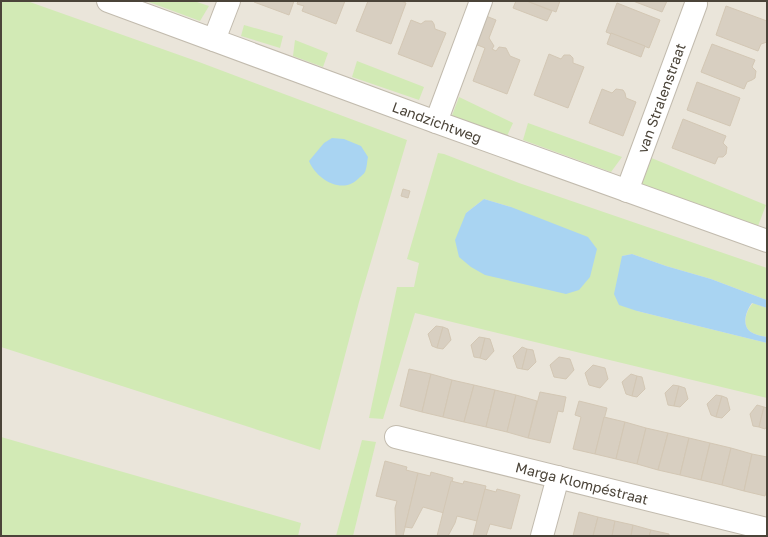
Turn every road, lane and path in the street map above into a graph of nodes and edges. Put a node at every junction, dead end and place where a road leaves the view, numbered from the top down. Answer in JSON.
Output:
{"nodes":[{"id":1,"x":108,"y":1,"type":"edge"},
{"id":2,"x":229,"y":1,"type":"edge"},
{"id":3,"x":481,"y":1,"type":"edge"},
{"id":4,"x":696,"y":4,"type":"dead end"},
{"id":5,"x":214,"y":40,"type":"junction"},
{"id":6,"x":436,"y":122,"type":"junction"},
{"id":7,"x":627,"y":191,"type":"junction"},
{"id":8,"x":767,"y":241,"type":"edge"},
{"id":9,"x":396,"y":437,"type":"dead end"},
{"id":10,"x":558,"y":477,"type":"junction"},
{"id":11,"x":767,"y":529,"type":"edge"},
{"id":12,"x":542,"y":536,"type":"edge"}],
"edges":[{"from":1,"to":5,"type":"street","name":"Landzichtweg"},
{"from":2,"to":5,"type":"street"},
{"from":3,"to":6,"type":"street"},
{"from":4,"to":7,"type":"street","name":"van Stralenstraat"},
{"from":5,"to":6,"type":"street","name":"Landzichtweg"},
{"from":6,"to":7,"type":"street","name":"Landzichtweg"},
{"from":7,"to":8,"type":"street","name":"Landzichtweg"},
{"from":9,"to":10,"type":"street","name":"Marga Klompéstraat"},
{"from":10,"to":11,"type":"street","name":"Marga Klompéstraat"},
{"from":10,"to":12,"type":"street"}]}
